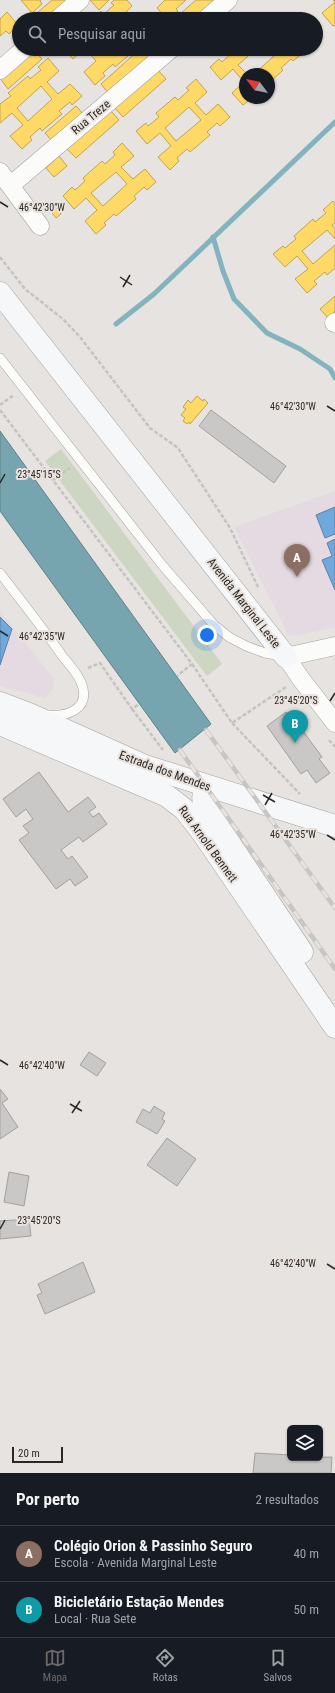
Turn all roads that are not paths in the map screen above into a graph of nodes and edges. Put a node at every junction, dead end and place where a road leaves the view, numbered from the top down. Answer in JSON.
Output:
{"nodes":[{"id":1,"x":80,"y":0,"type":"edge"},
{"id":2,"x":228,"y":0,"type":"edge"},
{"id":3,"x":66,"y":12,"type":"edge"},
{"id":4,"x":214,"y":12,"type":"edge"},
{"id":5,"x":16,"y":56,"type":"edge"},
{"id":6,"x":162,"y":56,"type":"edge"},
{"id":7,"x":0,"y":70,"type":"edge"},
{"id":8,"x":6,"y":178,"type":"edge"},
{"id":9,"x":40,"y":226,"type":"dead end"},
{"id":10,"x":0,"y":293,"type":"edge"},
{"id":11,"x":0,"y":358,"type":"edge"},
{"id":12,"x":0,"y":573,"type":"edge"},
{"id":13,"x":335,"y":646,"type":"edge"},
{"id":14,"x":286,"y":657,"type":"junction"},
{"id":15,"x":0,"y":703,"type":"edge"},
{"id":16,"x":29,"y":714,"type":"junction"},
{"id":17,"x":335,"y":723,"type":"edge"},
{"id":18,"x":0,"y":724,"type":"edge"},
{"id":19,"x":209,"y":787,"type":"junction"},
{"id":20,"x":333,"y":824,"type":"edge"},
{"id":21,"x":335,"y":1001,"type":"edge"},
{"id":22,"x":335,"y":1027,"type":"edge"}],
"edges":[{"from":1,"to":3,"type":"street"},
{"from":2,"to":4,"type":"street"},
{"from":5,"to":7,"type":"street"},
{"from":6,"to":8,"type":"street","name":"Rua Treze"},
{"from":8,"to":9,"type":"street"},
{"from":10,"to":14,"type":"street","name":"Avenida Marginal Leste"},
{"from":11,"to":14,"type":"lane","name":"Avenida Marginal Leste"},
{"from":12,"to":16,"type":"lane"},
{"from":13,"to":14,"type":"street"},
{"from":14,"to":17,"type":"street"},
{"from":15,"to":16,"type":"street","name":"Estrada dos Mendes"},
{"from":16,"to":19,"type":"street","name":"Estrada dos Mendes"},
{"from":18,"to":22,"type":"street","name":"Rua Arnold Bennett"},
{"from":19,"to":20,"type":"street","name":"Estrada dos Mendes"},
{"from":19,"to":21,"type":"street","name":"Rua Arnold Bennett"}]}
